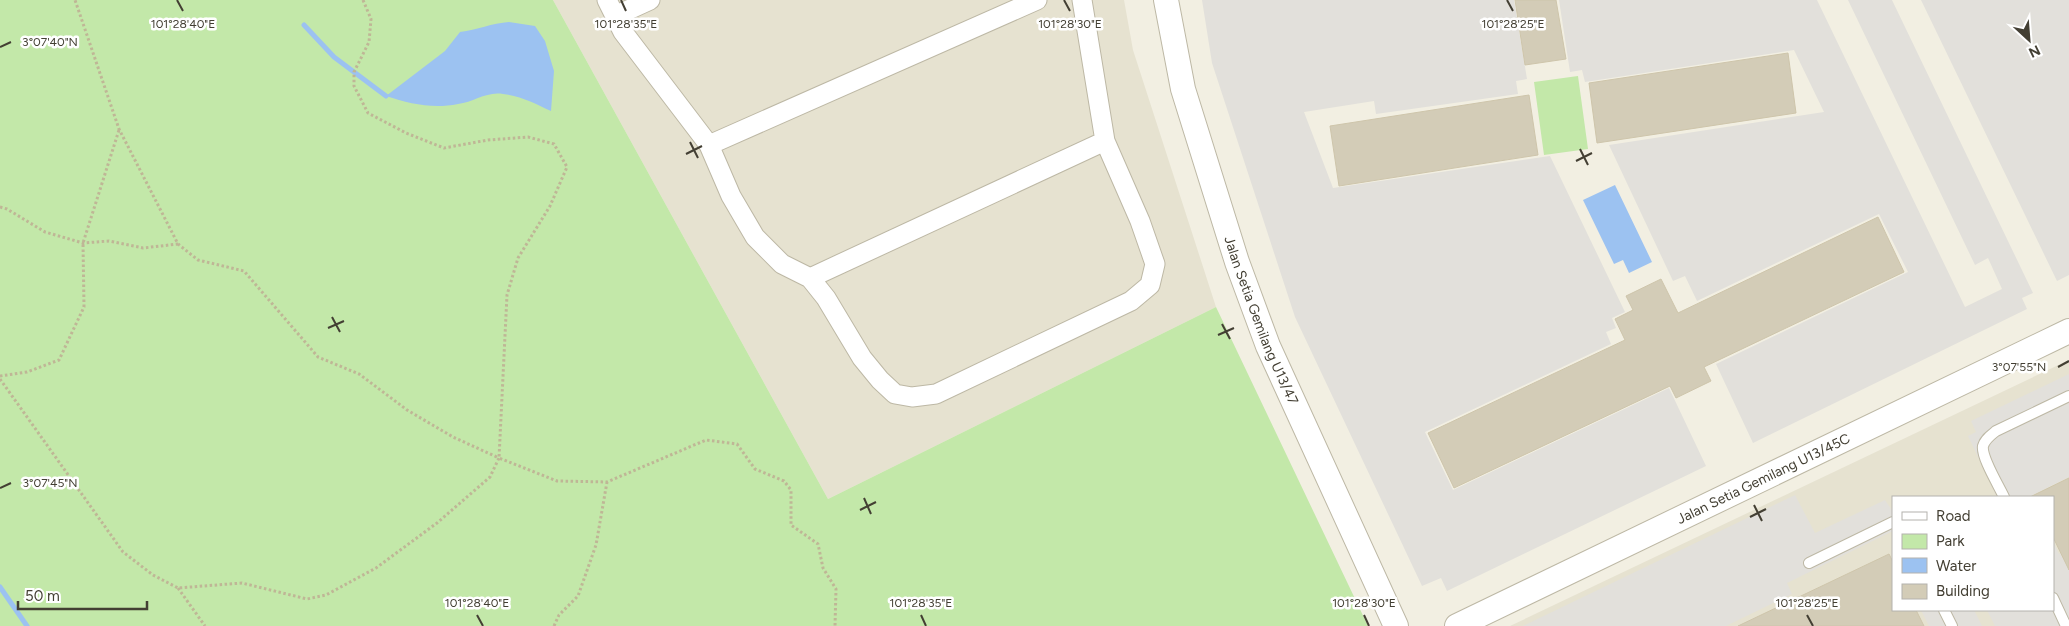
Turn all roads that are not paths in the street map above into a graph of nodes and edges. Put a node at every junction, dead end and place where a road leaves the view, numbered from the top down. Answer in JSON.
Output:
{"nodes":[{"id":1,"x":650,"y":0,"type":"edge"},
{"id":2,"x":1037,"y":0,"type":"edge"},
{"id":3,"x":1082,"y":0,"type":"edge"},
{"id":4,"x":1166,"y":0,"type":"edge"},
{"id":5,"x":611,"y":8,"type":"edge"},
{"id":6,"x":1105,"y":141,"type":"junction"},
{"id":7,"x":709,"y":145,"type":"junction"},
{"id":8,"x":810,"y":278,"type":"junction"},
{"id":9,"x":2069,"y":331,"type":"edge"},
{"id":10,"x":2069,"y":396,"type":"edge"},
{"id":11,"x":2004,"y":496,"type":"edge"},
{"id":12,"x":1892,"y":522,"type":"edge"},
{"id":13,"x":1809,"y":562,"type":"dead end"},
{"id":14,"x":2054,"y":600,"type":"edge"},
{"id":15,"x":1944,"y":611,"type":"edge"},
{"id":16,"x":1396,"y":626,"type":"edge"},
{"id":17,"x":1456,"y":626,"type":"edge"},
{"id":18,"x":1952,"y":626,"type":"edge"},
{"id":19,"x":2066,"y":626,"type":"edge"}],
"edges":[{"from":1,"to":5,"type":"street"},
{"from":2,"to":7,"type":"street"},
{"from":3,"to":6,"type":"street"},
{"from":4,"to":16,"type":"street","name":"Jalan Setia Gemilang U13/47"},
{"from":5,"to":7,"type":"street"},
{"from":6,"to":8,"type":"street"},
{"from":6,"to":8,"type":"street"},
{"from":7,"to":8,"type":"street"},
{"from":9,"to":17,"type":"street","name":"Jalan Setia Gemilang U13/45C"},
{"from":10,"to":11,"type":"lane"},
{"from":12,"to":13,"type":"lane"},
{"from":14,"to":19,"type":"lane"},
{"from":15,"to":18,"type":"lane"}]}
